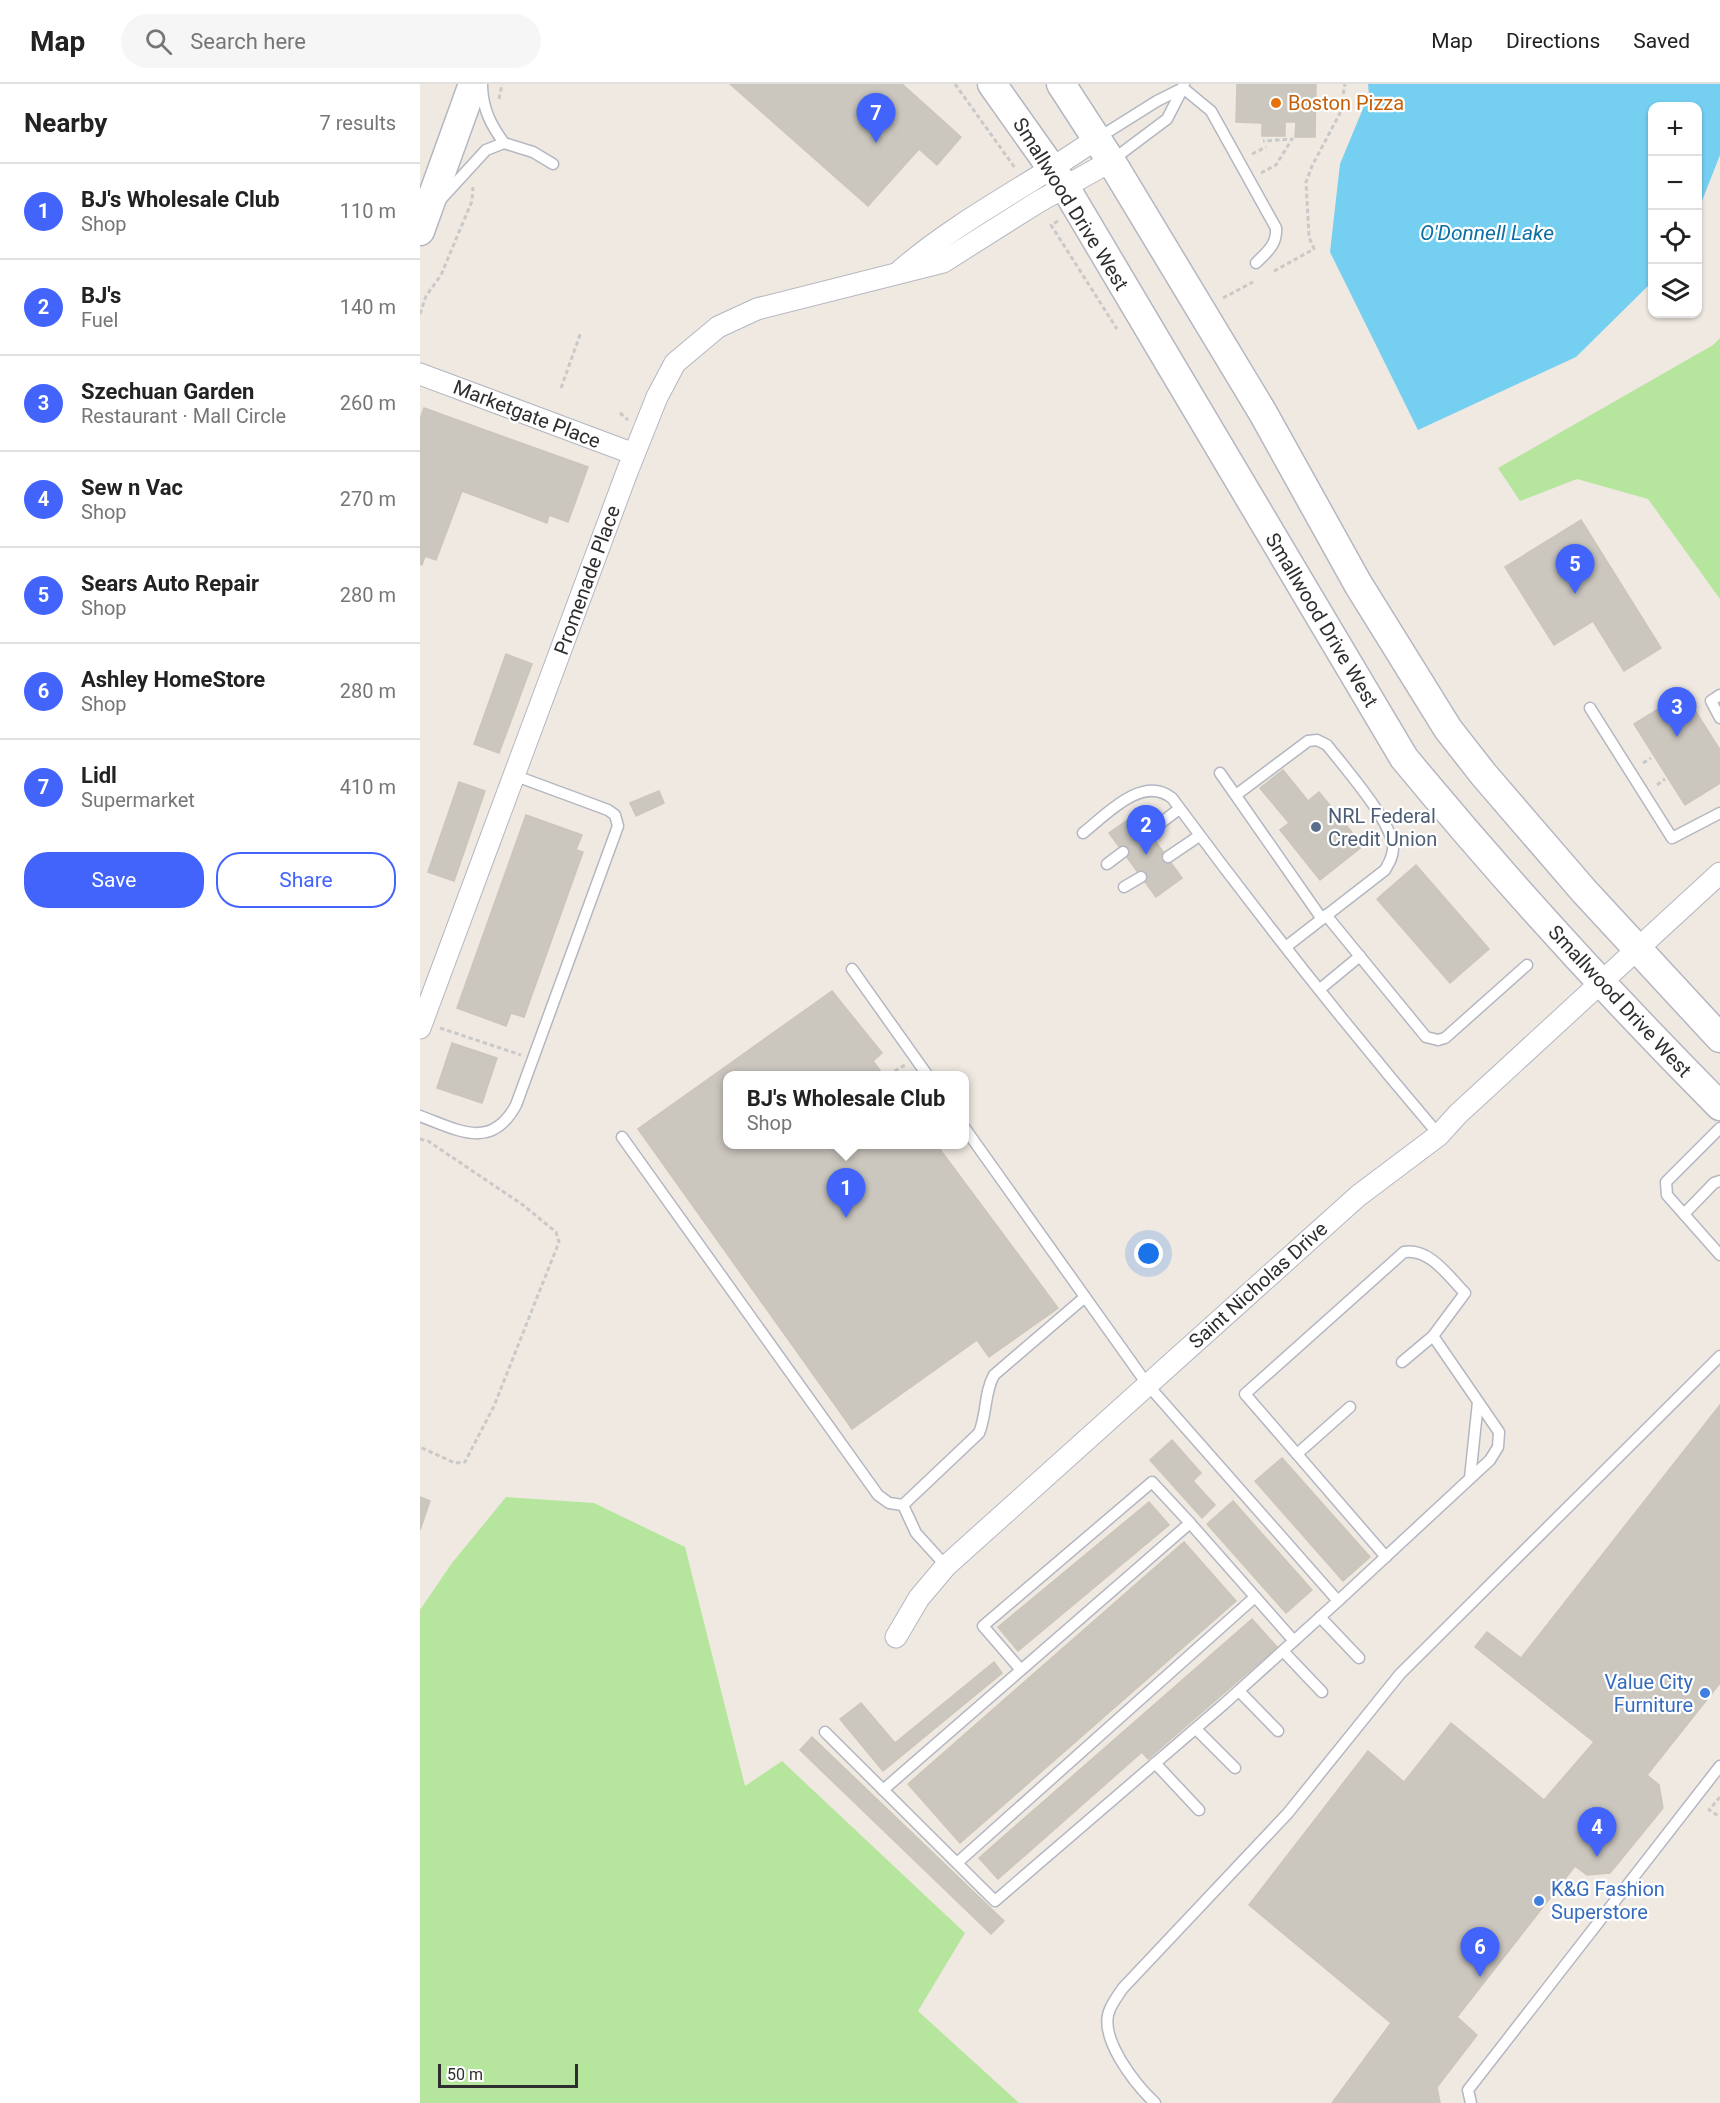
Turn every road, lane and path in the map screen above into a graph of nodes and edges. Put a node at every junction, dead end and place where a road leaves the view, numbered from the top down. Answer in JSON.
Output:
{"nodes":[{"id":1,"x":473,"y":84,"type":"edge"},
{"id":2,"x":482,"y":84,"type":"edge"},
{"id":3,"x":955,"y":84,"type":"edge"},
{"id":4,"x":992,"y":84,"type":"edge"},
{"id":5,"x":1061,"y":84,"type":"edge"},
{"id":6,"x":1345,"y":84,"type":"edge"},
{"id":7,"x":1184,"y":86,"type":"edge"},
{"id":8,"x":1263,"y":141,"type":"dead end"},
{"id":9,"x":504,"y":143,"type":"junction"},
{"id":10,"x":1104,"y":150,"type":"junction"},
{"id":11,"x":553,"y":164,"type":"dead end"},
{"id":12,"x":1276,"y":165,"type":"dead end"},
{"id":13,"x":1016,"y":170,"type":"dead end"},
{"id":14,"x":1059,"y":178,"type":"junction"},
{"id":15,"x":476,"y":183,"type":"dead end"},
{"id":16,"x":1051,"y":215,"type":"dead end"},
{"id":17,"x":422,"y":225,"type":"edge"},
{"id":18,"x":1256,"y":263,"type":"dead end"},
{"id":19,"x":1274,"y":271,"type":"dead end"},
{"id":20,"x":1253,"y":282,"type":"dead end"},
{"id":21,"x":1223,"y":298,"type":"dead end"},
{"id":22,"x":420,"y":314,"type":"edge"},
{"id":23,"x":1116,"y":329,"type":"dead end"},
{"id":24,"x":581,"y":332,"type":"dead end"},
{"id":25,"x":420,"y":374,"type":"edge"},
{"id":26,"x":561,"y":388,"type":"dead end"},
{"id":27,"x":634,"y":454,"type":"junction"},
{"id":28,"x":1720,"y":695,"type":"edge"},
{"id":29,"x":1590,"y":708,"type":"dead end"},
{"id":30,"x":1720,"y":718,"type":"edge"},
{"id":31,"x":1220,"y":773,"type":"dead end"},
{"id":32,"x":516,"y":776,"type":"junction"},
{"id":33,"x":1236,"y":795,"type":"junction"},
{"id":34,"x":1179,"y":808,"type":"junction"},
{"id":35,"x":1411,"y":813,"type":"dead end"},
{"id":36,"x":1720,"y":813,"type":"edge"},
{"id":37,"x":1395,"y":827,"type":"dead end"},
{"id":38,"x":1149,"y":832,"type":"dead end"},
{"id":39,"x":1083,"y":833,"type":"dead end"},
{"id":40,"x":1199,"y":836,"type":"junction"},
{"id":41,"x":1123,"y":852,"type":"dead end"},
{"id":42,"x":1168,"y":857,"type":"dead end"},
{"id":43,"x":1107,"y":864,"type":"dead end"},
{"id":44,"x":1720,"y":873,"type":"edge"},
{"id":45,"x":1141,"y":877,"type":"dead end"},
{"id":46,"x":1124,"y":888,"type":"dead end"},
{"id":47,"x":1324,"y":917,"type":"junction"},
{"id":48,"x":1287,"y":946,"type":"junction"},
{"id":49,"x":1639,"y":950,"type":"junction"},
{"id":50,"x":1360,"y":957,"type":"junction"},
{"id":51,"x":1527,"y":964,"type":"dead end"},
{"id":52,"x":852,"y":969,"type":"dead end"},
{"id":53,"x":1601,"y":984,"type":"junction"},
{"id":54,"x":1320,"y":989,"type":"junction"},
{"id":55,"x":430,"y":1028,"type":"edge"},
{"id":56,"x":1720,"y":1038,"type":"edge"},
{"id":57,"x":533,"y":1059,"type":"junction"},
{"id":58,"x":924,"y":1071,"type":"edge"},
{"id":59,"x":1720,"y":1106,"type":"edge"},
{"id":60,"x":420,"y":1116,"type":"edge"},
{"id":61,"x":1720,"y":1128,"type":"edge"},
{"id":62,"x":969,"y":1134,"type":"edge"},
{"id":63,"x":1439,"y":1135,"type":"junction"},
{"id":64,"x":622,"y":1137,"type":"dead end"},
{"id":65,"x":420,"y":1139,"type":"edge"},
{"id":66,"x":1720,"y":1181,"type":"edge"},
{"id":67,"x":1684,"y":1214,"type":"junction"},
{"id":68,"x":1720,"y":1255,"type":"edge"},
{"id":69,"x":1085,"y":1297,"type":"junction"},
{"id":70,"x":1433,"y":1336,"type":"junction"},
{"id":71,"x":1720,"y":1356,"type":"edge"},
{"id":72,"x":1402,"y":1362,"type":"dead end"},
{"id":73,"x":1147,"y":1384,"type":"junction"},
{"id":74,"x":1478,"y":1402,"type":"junction"},
{"id":75,"x":1350,"y":1407,"type":"dead end"},
{"id":76,"x":420,"y":1447,"type":"edge"},
{"id":77,"x":1297,"y":1454,"type":"junction"},
{"id":78,"x":1470,"y":1478,"type":"junction"},
{"id":79,"x":903,"y":1504,"type":"junction"},
{"id":80,"x":1190,"y":1522,"type":"junction"},
{"id":81,"x":1386,"y":1557,"type":"junction"},
{"id":82,"x":946,"y":1566,"type":"junction"},
{"id":83,"x":1255,"y":1597,"type":"junction"},
{"id":84,"x":1338,"y":1600,"type":"junction"},
{"id":85,"x":1320,"y":1617,"type":"junction"},
{"id":86,"x":896,"y":1637,"type":"dead end"},
{"id":87,"x":1294,"y":1641,"type":"junction"},
{"id":88,"x":1283,"y":1651,"type":"junction"},
{"id":89,"x":1359,"y":1658,"type":"dead end"},
{"id":90,"x":1021,"y":1670,"type":"junction"},
{"id":91,"x":1239,"y":1691,"type":"junction"},
{"id":92,"x":1322,"y":1692,"type":"dead end"},
{"id":93,"x":1196,"y":1729,"type":"junction"},
{"id":94,"x":1278,"y":1731,"type":"dead end"},
{"id":95,"x":825,"y":1732,"type":"dead end"},
{"id":96,"x":1155,"y":1762,"type":"junction"},
{"id":97,"x":1720,"y":1766,"type":"edge"},
{"id":98,"x":1235,"y":1768,"type":"dead end"},
{"id":99,"x":883,"y":1790,"type":"junction"},
{"id":100,"x":1720,"y":1797,"type":"edge"},
{"id":101,"x":1199,"y":1810,"type":"dead end"},
{"id":102,"x":1720,"y":1817,"type":"edge"},
{"id":103,"x":957,"y":1863,"type":"junction"},
{"id":104,"x":1155,"y":2103,"type":"edge"},
{"id":105,"x":1471,"y":2103,"type":"edge"}],
"edges":[{"from":1,"to":17,"type":"main road"},
{"from":2,"to":9,"type":"lane"},
{"from":3,"to":13,"type":"path"},
{"from":4,"to":14,"type":"main road","name":"Smallwood Drive West"},
{"from":5,"to":10,"type":"main road"},
{"from":6,"to":19,"type":"path"},
{"from":7,"to":10,"type":"lane"},
{"from":7,"to":10,"type":"lane"},
{"from":7,"to":18,"type":"lane"},
{"from":8,"to":12,"type":"path"},
{"from":9,"to":11,"type":"lane"},
{"from":9,"to":17,"type":"lane"},
{"from":10,"to":14,"type":"street","name":"Promenade Place"},
{"from":10,"to":49,"type":"main road"},
{"from":14,"to":27,"type":"street","name":"Promenade Place"},
{"from":14,"to":53,"type":"main road","name":"Smallwood Drive West"},
{"from":15,"to":22,"type":"path"},
{"from":16,"to":23,"type":"path"},
{"from":20,"to":21,"type":"path"},
{"from":24,"to":26,"type":"path"},
{"from":25,"to":27,"type":"street","name":"Marketgate Place"},
{"from":27,"to":32,"type":"street","name":"Promenade Place"},
{"from":28,"to":30,"type":"lane"},
{"from":29,"to":36,"type":"lane"},
{"from":31,"to":33,"type":"lane"},
{"from":32,"to":55,"type":"street","name":"Promenade Place"},
{"from":32,"to":57,"type":"lane"},
{"from":33,"to":47,"type":"lane"},
{"from":33,"to":47,"type":"lane"},
{"from":34,"to":38,"type":"lane"},
{"from":34,"to":39,"type":"lane"},
{"from":34,"to":40,"type":"lane"},
{"from":35,"to":37,"type":"path"},
{"from":40,"to":42,"type":"lane"},
{"from":40,"to":48,"type":"lane"},
{"from":41,"to":43,"type":"lane"},
{"from":44,"to":49,"type":"street","name":"Saint Nicholas Drive"},
{"from":45,"to":46,"type":"lane"},
{"from":47,"to":48,"type":"lane"},
{"from":47,"to":50,"type":"lane"},
{"from":48,"to":54,"type":"lane"},
{"from":49,"to":53,"type":"street","name":"Saint Nicholas Drive"},
{"from":49,"to":56,"type":"main road"},
{"from":50,"to":51,"type":"lane"},
{"from":50,"to":54,"type":"lane"},
{"from":52,"to":58,"type":"lane"},
{"from":53,"to":59,"type":"main road","name":"Smallwood Drive West"},
{"from":53,"to":63,"type":"street","name":"Saint Nicholas Drive"},
{"from":54,"to":63,"type":"lane"},
{"from":55,"to":57,"type":"path"},
{"from":57,"to":60,"type":"lane"},
{"from":61,"to":67,"type":"lane"},
{"from":62,"to":69,"type":"lane"},
{"from":63,"to":73,"type":"street","name":"Saint Nicholas Drive"},
{"from":64,"to":79,"type":"lane"},
{"from":65,"to":76,"type":"path"},
{"from":66,"to":67,"type":"lane"},
{"from":67,"to":68,"type":"lane"},
{"from":69,"to":73,"type":"lane"},
{"from":69,"to":79,"type":"lane"},
{"from":70,"to":72,"type":"lane"},
{"from":70,"to":74,"type":"lane"},
{"from":70,"to":77,"type":"lane"},
{"from":71,"to":104,"type":"lane"},
{"from":73,"to":82,"type":"street","name":"Saint Nicholas Drive"},
{"from":73,"to":84,"type":"lane"},
{"from":74,"to":78,"type":"lane"},
{"from":74,"to":78,"type":"lane"},
{"from":75,"to":77,"type":"lane"},
{"from":77,"to":81,"type":"lane"},
{"from":78,"to":81,"type":"lane"},
{"from":79,"to":82,"type":"lane"},
{"from":80,"to":83,"type":"lane"},
{"from":80,"to":90,"type":"lane"},
{"from":80,"to":90,"type":"lane"},
{"from":81,"to":84,"type":"lane"},
{"from":82,"to":86,"type":"street","name":"Saint Nicholas Drive"},
{"from":83,"to":87,"type":"lane"},
{"from":83,"to":103,"type":"lane"},
{"from":84,"to":85,"type":"lane"},
{"from":85,"to":87,"type":"lane"},
{"from":85,"to":89,"type":"lane"},
{"from":87,"to":88,"type":"lane"},
{"from":88,"to":91,"type":"lane"},
{"from":88,"to":92,"type":"lane"},
{"from":90,"to":99,"type":"lane"},
{"from":91,"to":93,"type":"lane"},
{"from":91,"to":94,"type":"lane"},
{"from":93,"to":96,"type":"lane"},
{"from":93,"to":98,"type":"lane"},
{"from":95,"to":99,"type":"lane"},
{"from":96,"to":101,"type":"lane"},
{"from":96,"to":103,"type":"lane"},
{"from":97,"to":105,"type":"lane"},
{"from":99,"to":103,"type":"lane"},
{"from":100,"to":102,"type":"path"}]}
